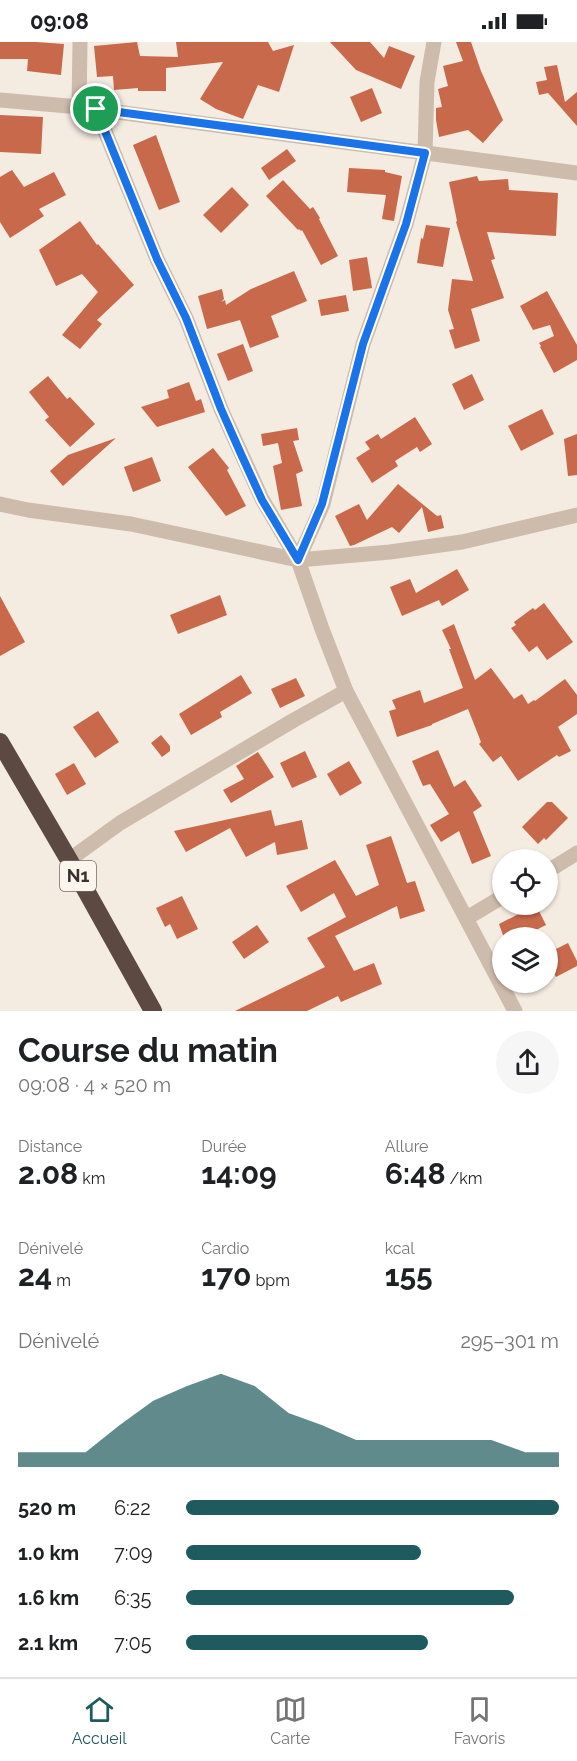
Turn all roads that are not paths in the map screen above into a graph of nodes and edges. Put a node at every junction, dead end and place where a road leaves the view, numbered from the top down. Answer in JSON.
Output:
{"nodes":[{"id":1,"x":81,"y":42,"type":"edge"},
{"id":2,"x":434,"y":42,"type":"edge"},
{"id":3,"x":0,"y":100,"type":"edge"},
{"id":4,"x":79,"y":107,"type":"junction"},
{"id":5,"x":96,"y":109,"type":"junction"},
{"id":6,"x":425,"y":153,"type":"junction"},
{"id":7,"x":577,"y":173,"type":"edge"},
{"id":8,"x":0,"y":504,"type":"edge"},
{"id":9,"x":577,"y":515,"type":"edge"},
{"id":10,"x":298,"y":560,"type":"junction"},
{"id":11,"x":346,"y":691,"type":"junction"},
{"id":12,"x":0,"y":741,"type":"edge"},
{"id":13,"x":577,"y":854,"type":"edge"},
{"id":14,"x":69,"y":860,"type":"junction"},
{"id":15,"x":558,"y":865,"type":"edge"},
{"id":16,"x":492,"y":903,"type":"edge"},
{"id":17,"x":467,"y":918,"type":"junction"},
{"id":18,"x":153,"y":1011,"type":"edge"},
{"id":19,"x":515,"y":1011,"type":"edge"}],
"edges":[{"from":1,"to":4,"type":"street"},
{"from":2,"to":6,"type":"street"},
{"from":3,"to":4,"type":"street"},
{"from":4,"to":5,"type":"street"},
{"from":5,"to":6,"type":"street"},
{"from":5,"to":10,"type":"street"},
{"from":6,"to":7,"type":"street"},
{"from":6,"to":10,"type":"street"},
{"from":8,"to":10,"type":"street"},
{"from":9,"to":10,"type":"street"},
{"from":10,"to":11,"type":"street"},
{"from":11,"to":14,"type":"street"},
{"from":11,"to":17,"type":"street"},
{"from":12,"to":14,"type":"highway","number":"N1"},
{"from":13,"to":15,"type":"street"},
{"from":14,"to":18,"type":"highway","number":"N1"},
{"from":16,"to":17,"type":"street"},
{"from":17,"to":19,"type":"street"}]}
